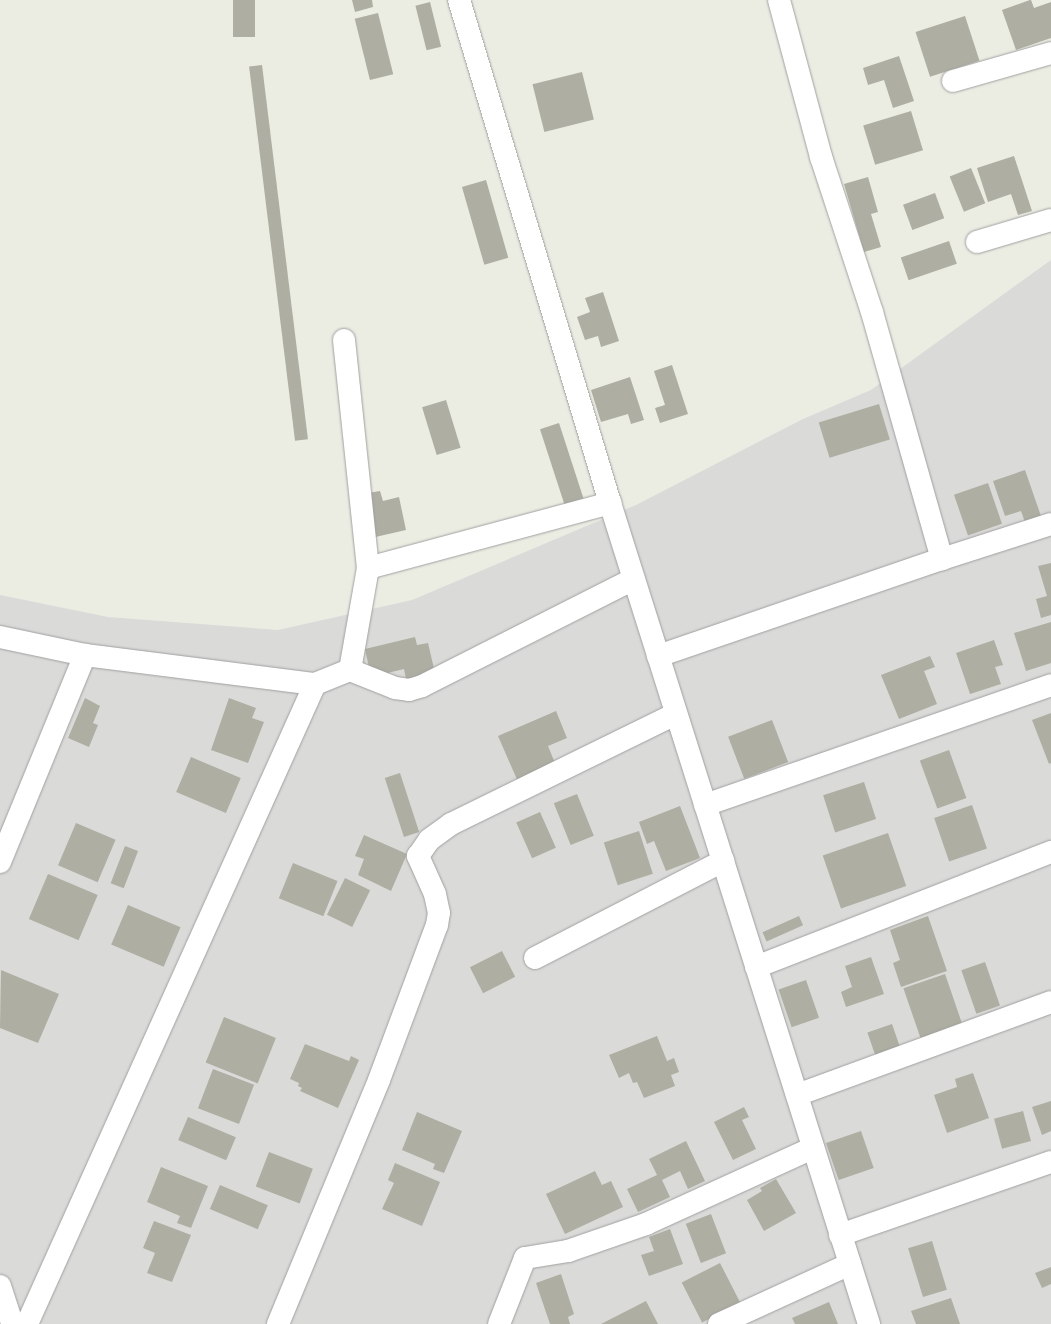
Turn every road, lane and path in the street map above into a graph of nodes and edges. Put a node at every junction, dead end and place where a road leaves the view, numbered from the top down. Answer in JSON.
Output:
{"nodes":[{"id":1,"x":459,"y":0,"type":"edge"},
{"id":2,"x":779,"y":0,"type":"edge"},
{"id":3,"x":1051,"y":53,"type":"edge"},
{"id":4,"x":953,"y":81,"type":"dead end"},
{"id":5,"x":1051,"y":220,"type":"edge"},
{"id":6,"x":977,"y":242,"type":"dead end"},
{"id":7,"x":344,"y":340,"type":"dead end"},
{"id":8,"x":610,"y":503,"type":"junction"},
{"id":9,"x":1051,"y":524,"type":"edge"},
{"id":10,"x":942,"y":559,"type":"junction"},
{"id":11,"x":368,"y":568,"type":"junction"},
{"id":12,"x":634,"y":579,"type":"junction"},
{"id":13,"x":0,"y":636,"type":"edge"},
{"id":14,"x":85,"y":655,"type":"junction"},
{"id":15,"x":658,"y":656,"type":"junction"},
{"id":16,"x":350,"y":670,"type":"junction"},
{"id":17,"x":315,"y":684,"type":"junction"},
{"id":18,"x":1051,"y":685,"type":"edge"},
{"id":19,"x":676,"y":714,"type":"junction"},
{"id":20,"x":705,"y":805,"type":"junction"},
{"id":21,"x":1051,"y":852,"type":"edge"},
{"id":22,"x":723,"y":861,"type":"junction"},
{"id":23,"x":0,"y":862,"type":"edge"},
{"id":24,"x":535,"y":958,"type":"dead end"},
{"id":25,"x":756,"y":967,"type":"junction"},
{"id":26,"x":1051,"y":1002,"type":"edge"},
{"id":27,"x":796,"y":1095,"type":"junction"},
{"id":28,"x":813,"y":1148,"type":"junction"},
{"id":29,"x":1051,"y":1162,"type":"edge"},
{"id":30,"x":840,"y":1235,"type":"junction"},
{"id":31,"x":850,"y":1264,"type":"junction"},
{"id":32,"x":0,"y":1286,"type":"edge"},
{"id":33,"x":12,"y":1324,"type":"edge"},
{"id":34,"x":27,"y":1324,"type":"edge"},
{"id":35,"x":278,"y":1324,"type":"edge"},
{"id":36,"x":500,"y":1324,"type":"edge"},
{"id":37,"x":719,"y":1324,"type":"edge"},
{"id":38,"x":868,"y":1324,"type":"edge"}],
"edges":[{"from":1,"to":8,"type":"street"},
{"from":2,"to":10,"type":"street"},
{"from":3,"to":4,"type":"street"},
{"from":5,"to":6,"type":"street"},
{"from":7,"to":11,"type":"street"},
{"from":8,"to":11,"type":"street"},
{"from":8,"to":12,"type":"street"},
{"from":9,"to":10,"type":"street"},
{"from":10,"to":15,"type":"street"},
{"from":11,"to":16,"type":"street"},
{"from":12,"to":15,"type":"street"},
{"from":12,"to":16,"type":"street"},
{"from":13,"to":14,"type":"street"},
{"from":14,"to":17,"type":"street"},
{"from":14,"to":23,"type":"street"},
{"from":15,"to":19,"type":"street"},
{"from":16,"to":17,"type":"street"},
{"from":17,"to":34,"type":"street"},
{"from":18,"to":20,"type":"street"},
{"from":19,"to":20,"type":"street"},
{"from":19,"to":35,"type":"street"},
{"from":20,"to":22,"type":"street"},
{"from":21,"to":25,"type":"street"},
{"from":22,"to":24,"type":"street"},
{"from":22,"to":25,"type":"street"},
{"from":25,"to":27,"type":"street"},
{"from":26,"to":27,"type":"street"},
{"from":27,"to":28,"type":"street"},
{"from":28,"to":30,"type":"street"},
{"from":28,"to":36,"type":"street"},
{"from":29,"to":30,"type":"street"},
{"from":30,"to":31,"type":"street"},
{"from":31,"to":37,"type":"street"},
{"from":31,"to":38,"type":"street"},
{"from":32,"to":33,"type":"street"}]}
